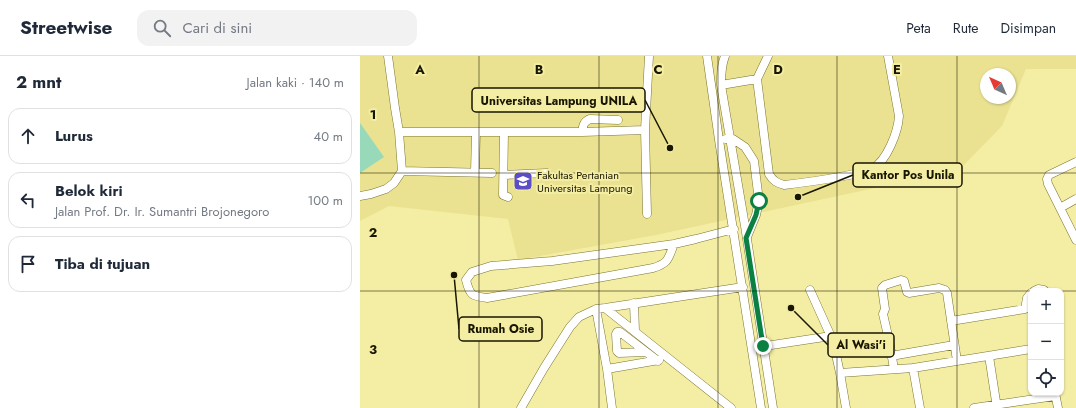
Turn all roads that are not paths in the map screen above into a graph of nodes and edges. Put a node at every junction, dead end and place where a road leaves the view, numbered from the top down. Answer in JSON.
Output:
{"nodes":[{"id":1,"x":388,"y":56,"type":"edge"},
{"id":2,"x":648,"y":56,"type":"edge"},
{"id":3,"x":707,"y":56,"type":"edge"},
{"id":4,"x":726,"y":56,"type":"edge"},
{"id":5,"x":768,"y":56,"type":"edge"},
{"id":6,"x":888,"y":56,"type":"edge"},
{"id":7,"x":757,"y":79,"type":"junction"},
{"id":8,"x":721,"y":85,"type":"junction"},
{"id":9,"x":618,"y":120,"type":"dead end"},
{"id":10,"x":645,"y":130,"type":"junction"},
{"id":11,"x":399,"y":132,"type":"junction"},
{"id":12,"x":504,"y":132,"type":"junction"},
{"id":13,"x":582,"y":132,"type":"junction"},
{"id":14,"x":476,"y":133,"type":"junction"},
{"id":15,"x":719,"y":140,"type":"junction"},
{"id":16,"x":730,"y":142,"type":"junction"},
{"id":17,"x":1076,"y":162,"type":"edge"},
{"id":18,"x":402,"y":171,"type":"junction"},
{"id":19,"x":475,"y":172,"type":"junction"},
{"id":20,"x":492,"y":173,"type":"dead end"},
{"id":21,"x":547,"y":173,"type":"dead end"},
{"id":22,"x":504,"y":174,"type":"junction"},
{"id":23,"x":360,"y":196,"type":"edge"},
{"id":24,"x":508,"y":197,"type":"dead end"},
{"id":25,"x":1076,"y":199,"type":"edge"},
{"id":26,"x":1060,"y":208,"type":"junction"},
{"id":27,"x":647,"y":214,"type":"dead end"},
{"id":28,"x":734,"y":229,"type":"junction"},
{"id":29,"x":746,"y":238,"type":"junction"},
{"id":30,"x":1076,"y":240,"type":"edge"},
{"id":31,"x":674,"y":244,"type":"junction"},
{"id":32,"x":742,"y":287,"type":"junction"},
{"id":33,"x":810,"y":290,"type":"dead end"},
{"id":34,"x":1028,"y":297,"type":"edge"},
{"id":35,"x":634,"y":303,"type":"junction"},
{"id":36,"x":600,"y":308,"type":"junction"},
{"id":37,"x":1028,"y":311,"type":"edge"},
{"id":38,"x":951,"y":321,"type":"junction"},
{"id":39,"x":635,"y":331,"type":"junction"},
{"id":40,"x":831,"y":336,"type":"junction"},
{"id":41,"x":954,"y":345,"type":"junction"},
{"id":42,"x":763,"y":346,"type":"junction"},
{"id":43,"x":752,"y":348,"type":"junction"},
{"id":44,"x":1028,"y":350,"type":"edge"},
{"id":45,"x":645,"y":352,"type":"dead end"},
{"id":46,"x":891,"y":356,"type":"junction"},
{"id":47,"x":989,"y":356,"type":"junction"},
{"id":48,"x":667,"y":357,"type":"junction"},
{"id":49,"x":658,"y":361,"type":"junction"},
{"id":50,"x":956,"y":361,"type":"junction"},
{"id":51,"x":913,"y":368,"type":"junction"},
{"id":52,"x":607,"y":369,"type":"junction"},
{"id":53,"x":894,"y":369,"type":"junction"},
{"id":54,"x":840,"y":374,"type":"junction"},
{"id":55,"x":1045,"y":396,"type":"edge"},
{"id":56,"x":1055,"y":396,"type":"edge"},
{"id":57,"x":997,"y":406,"type":"edge"},
{"id":58,"x":521,"y":408,"type":"edge"},
{"id":59,"x":612,"y":408,"type":"edge"},
{"id":60,"x":732,"y":408,"type":"edge"},
{"id":61,"x":761,"y":408,"type":"edge"},
{"id":62,"x":773,"y":408,"type":"edge"},
{"id":63,"x":846,"y":408,"type":"edge"},
{"id":64,"x":920,"y":408,"type":"edge"},
{"id":65,"x":974,"y":408,"type":"edge"},
{"id":66,"x":1058,"y":408,"type":"edge"}],
"edges":[{"from":1,"to":11,"type":"street"},
{"from":2,"to":10,"type":"street"},
{"from":3,"to":15,"type":"street"},
{"from":4,"to":8,"type":"street"},
{"from":5,"to":7,"type":"street"},
{"from":6,"to":7,"type":"street"},
{"from":7,"to":8,"type":"street"},
{"from":8,"to":16,"type":"street"},
{"from":9,"to":13,"type":"street"},
{"from":10,"to":13,"type":"street"},
{"from":10,"to":27,"type":"street"},
{"from":11,"to":14,"type":"street"},
{"from":11,"to":18,"type":"street"},
{"from":12,"to":13,"type":"street"},
{"from":12,"to":14,"type":"street"},
{"from":12,"to":22,"type":"street"},
{"from":14,"to":19,"type":"street"},
{"from":15,"to":16,"type":"street"},
{"from":15,"to":28,"type":"street"},
{"from":16,"to":29,"type":"street"},
{"from":16,"to":29,"type":"street"},
{"from":17,"to":26,"type":"street"},
{"from":18,"to":19,"type":"street"},
{"from":18,"to":23,"type":"street"},
{"from":19,"to":20,"type":"street"},
{"from":21,"to":22,"type":"street"},
{"from":22,"to":24,"type":"street"},
{"from":25,"to":26,"type":"street"},
{"from":26,"to":30,"type":"street"},
{"from":28,"to":31,"type":"street"},
{"from":28,"to":32,"type":"street"},
{"from":29,"to":42,"type":"street"},
{"from":31,"to":31,"type":"street"},
{"from":32,"to":35,"type":"street"},
{"from":32,"to":43,"type":"street"},
{"from":33,"to":40,"type":"street"},
{"from":34,"to":37,"type":"street"},
{"from":35,"to":36,"type":"street"},
{"from":35,"to":39,"type":"street"},
{"from":36,"to":39,"type":"street"},
{"from":36,"to":52,"type":"street"},
{"from":36,"to":58,"type":"street"},
{"from":37,"to":38,"type":"street"},
{"from":38,"to":41,"type":"street"},
{"from":38,"to":46,"type":"street"},
{"from":39,"to":48,"type":"street"},
{"from":40,"to":42,"type":"street"},
{"from":40,"to":54,"type":"street"},
{"from":41,"to":46,"type":"street"},
{"from":41,"to":50,"type":"street"},
{"from":42,"to":43,"type":"street"},
{"from":42,"to":62,"type":"street"},
{"from":43,"to":61,"type":"street"},
{"from":44,"to":47,"type":"street"},
{"from":45,"to":49,"type":"street"},
{"from":46,"to":53,"type":"street"},
{"from":47,"to":50,"type":"street"},
{"from":47,"to":57,"type":"street"},
{"from":48,"to":49,"type":"street"},
{"from":48,"to":60,"type":"street"},
{"from":49,"to":52,"type":"street"},
{"from":50,"to":51,"type":"street"},
{"from":51,"to":53,"type":"street"},
{"from":51,"to":64,"type":"street"},
{"from":52,"to":59,"type":"street"},
{"from":53,"to":54,"type":"street"},
{"from":54,"to":63,"type":"street"},
{"from":55,"to":57,"type":"street"},
{"from":56,"to":66,"type":"street"},
{"from":57,"to":65,"type":"street"}]}
